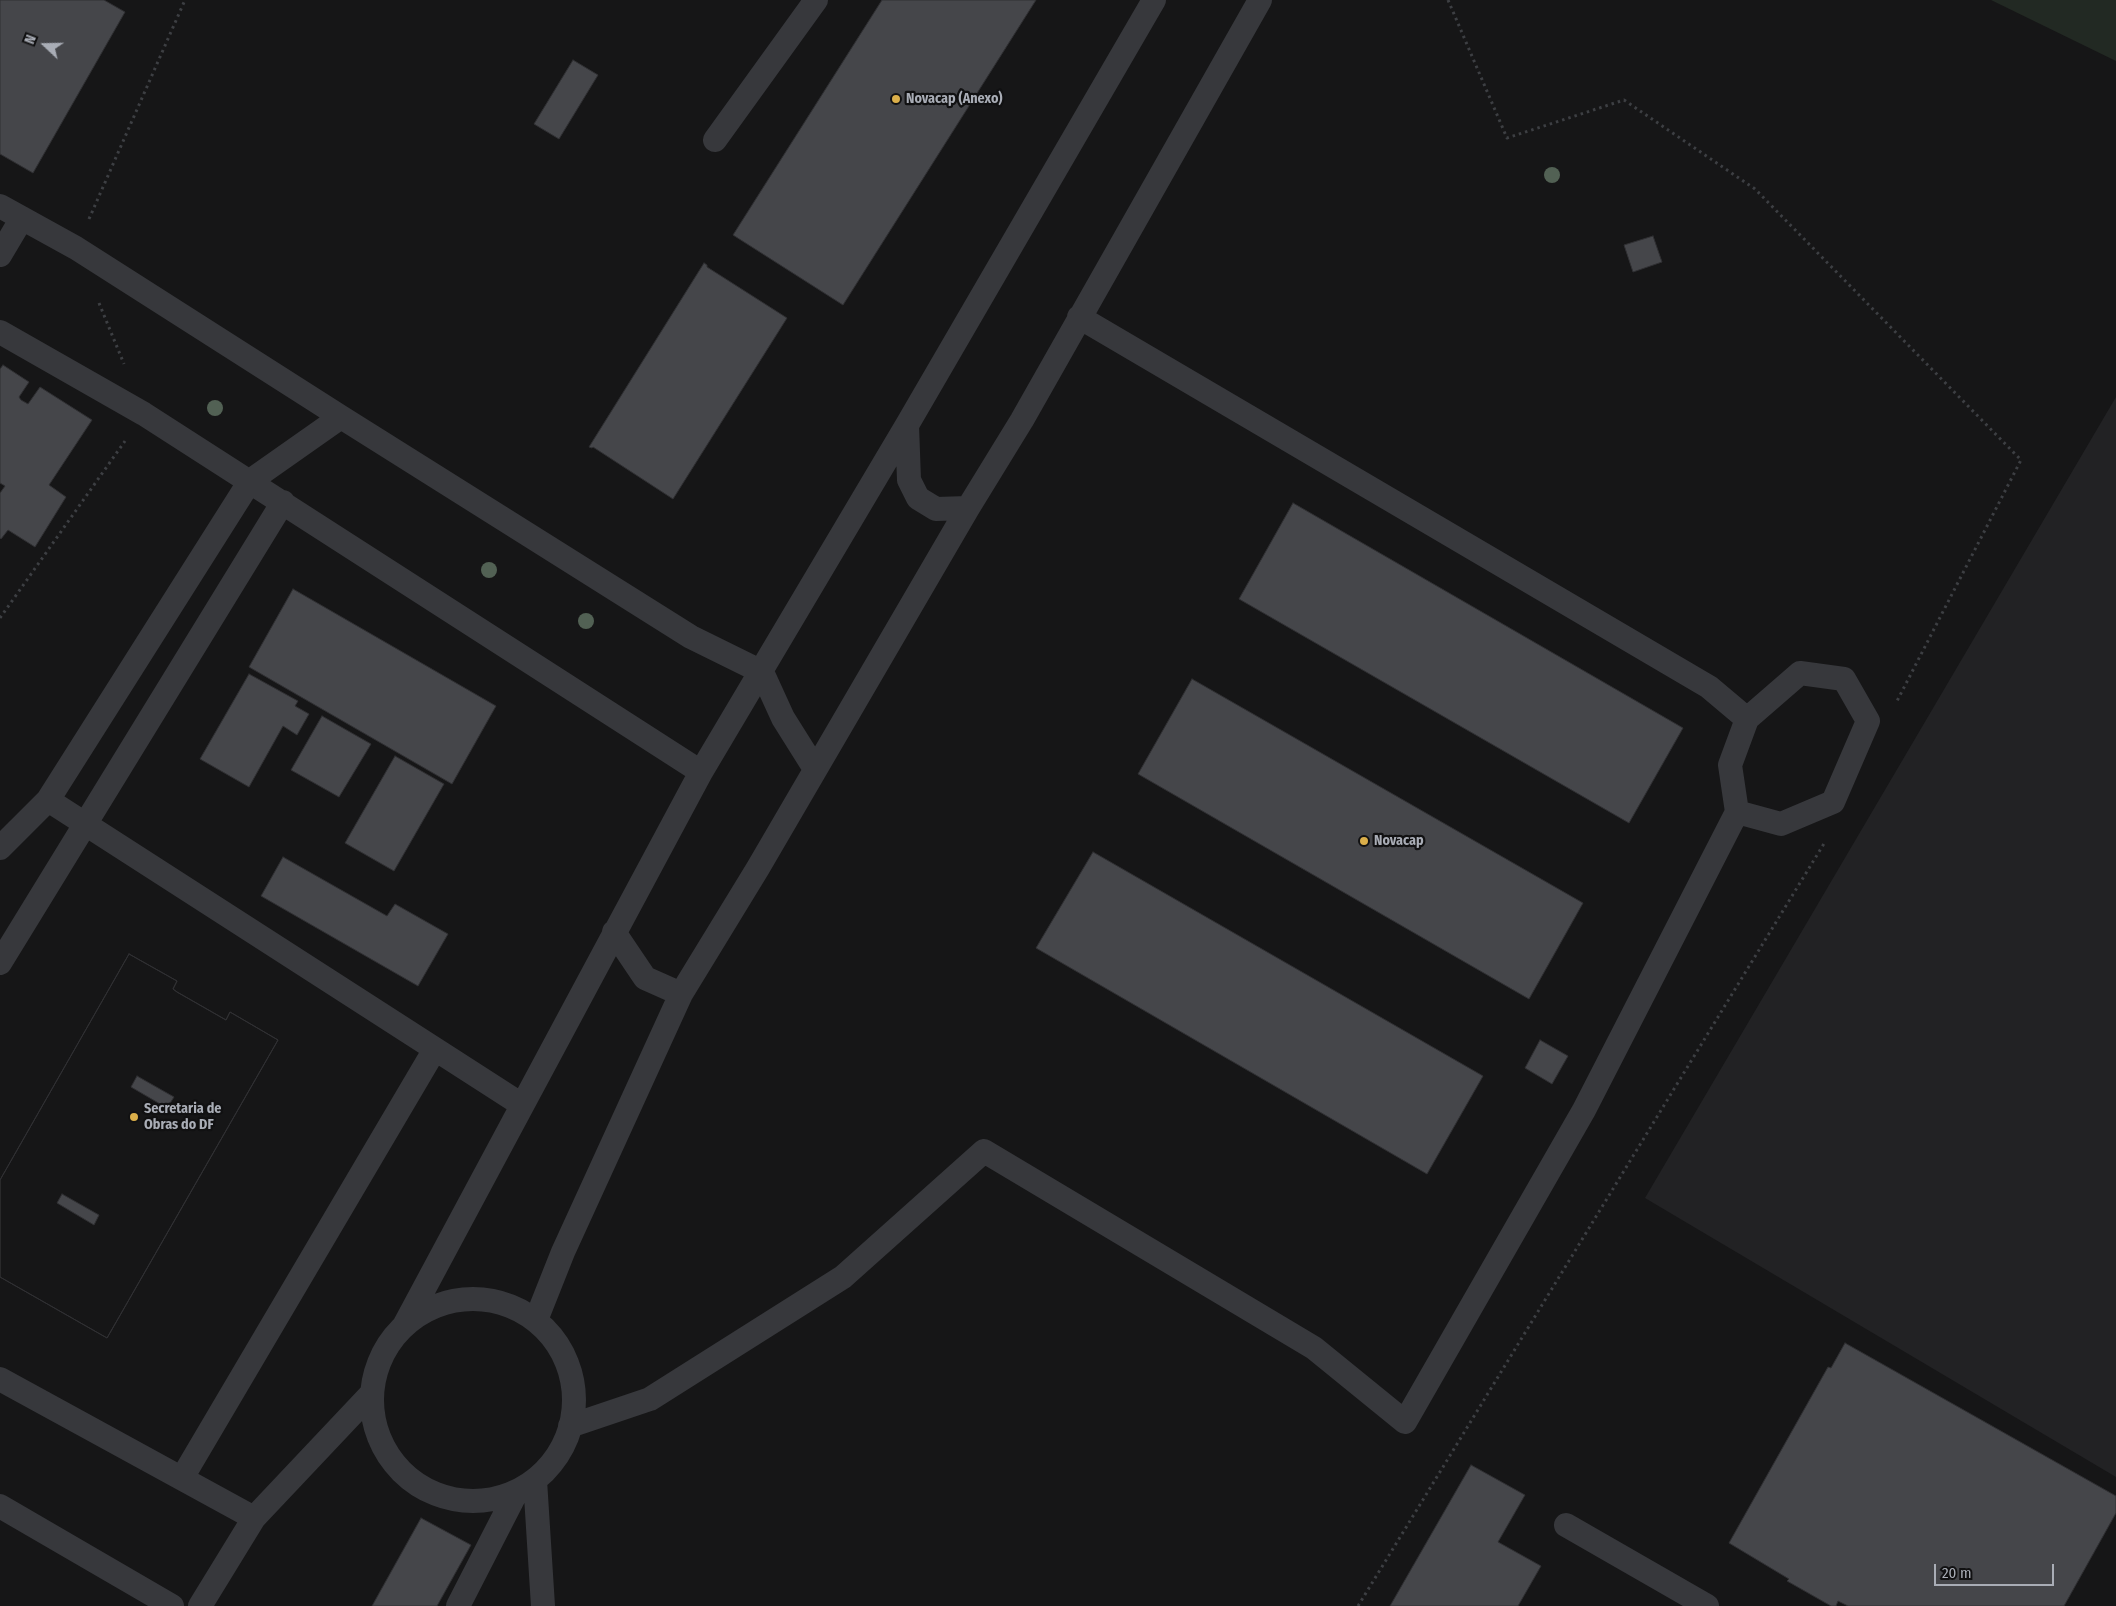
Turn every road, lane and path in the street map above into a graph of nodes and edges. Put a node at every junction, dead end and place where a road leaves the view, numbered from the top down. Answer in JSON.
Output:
{"nodes":[{"id":1,"x":185,"y":0,"type":"edge"},
{"id":2,"x":816,"y":0,"type":"edge"},
{"id":3,"x":1154,"y":0,"type":"edge"},
{"id":4,"x":1260,"y":0,"type":"edge"},
{"id":5,"x":715,"y":140,"type":"dead end"},
{"id":6,"x":0,"y":206,"type":"edge"},
{"id":7,"x":22,"y":218,"type":"junction"},
{"id":8,"x":76,"y":248,"type":"junction"},
{"id":9,"x":0,"y":255,"type":"edge"},
{"id":10,"x":1079,"y":317,"type":"junction"},
{"id":11,"x":0,"y":332,"type":"edge"},
{"id":12,"x":144,"y":414,"type":"junction"},
{"id":13,"x":341,"y":417,"type":"junction"},
{"id":14,"x":907,"y":425,"type":"junction"},
{"id":15,"x":250,"y":481,"type":"junction"},
{"id":16,"x":283,"y":502,"type":"junction"},
{"id":17,"x":968,"y":508,"type":"junction"},
{"id":18,"x":0,"y":618,"type":"edge"},
{"id":19,"x":762,"y":672,"type":"junction"},
{"id":20,"x":1747,"y":719,"type":"junction"},
{"id":21,"x":815,"y":770,"type":"junction"},
{"id":22,"x":701,"y":772,"type":"junction"},
{"id":23,"x":48,"y":800,"type":"junction"},
{"id":24,"x":1737,"y":812,"type":"junction"},
{"id":25,"x":85,"y":824,"type":"junction"},
{"id":26,"x":0,"y":848,"type":"edge"},
{"id":27,"x":614,"y":932,"type":"junction"},
{"id":28,"x":0,"y":963,"type":"edge"},
{"id":29,"x":681,"y":994,"type":"junction"},
{"id":30,"x":435,"y":1049,"type":"junction"},
{"id":31,"x":522,"y":1105,"type":"junction"},
{"id":32,"x":536,"y":1320,"type":"junction"},
{"id":33,"x":404,"y":1326,"type":"junction"},
{"id":34,"x":0,"y":1379,"type":"edge"},
{"id":35,"x":372,"y":1392,"type":"junction"},
{"id":36,"x":570,"y":1426,"type":"junction"},
{"id":37,"x":182,"y":1478,"type":"junction"},
{"id":38,"x":525,"y":1486,"type":"junction"},
{"id":39,"x":0,"y":1506,"type":"edge"},
{"id":40,"x":254,"y":1518,"type":"junction"},
{"id":41,"x":1566,"y":1525,"type":"dead end"},
{"id":42,"x":172,"y":1606,"type":"edge"},
{"id":43,"x":200,"y":1606,"type":"edge"},
{"id":44,"x":458,"y":1606,"type":"edge"},
{"id":45,"x":543,"y":1606,"type":"edge"},
{"id":46,"x":1707,"y":1606,"type":"edge"}],
"edges":[{"from":1,"to":8,"type":"path"},
{"from":2,"to":5,"type":"lane"},
{"from":3,"to":14,"type":"lane"},
{"from":4,"to":10,"type":"lane"},
{"from":6,"to":7,"type":"lane"},
{"from":7,"to":8,"type":"lane"},
{"from":7,"to":9,"type":"lane"},
{"from":8,"to":12,"type":"path"},
{"from":8,"to":13,"type":"lane"},
{"from":10,"to":17,"type":"lane"},
{"from":10,"to":20,"type":"lane"},
{"from":11,"to":12,"type":"lane"},
{"from":12,"to":15,"type":"lane"},
{"from":12,"to":18,"type":"path"},
{"from":13,"to":15,"type":"lane"},
{"from":13,"to":19,"type":"lane"},
{"from":14,"to":17,"type":"lane"},
{"from":14,"to":19,"type":"lane"},
{"from":15,"to":16,"type":"lane"},
{"from":15,"to":23,"type":"lane"},
{"from":16,"to":22,"type":"lane"},
{"from":16,"to":25,"type":"lane"},
{"from":17,"to":21,"type":"lane"},
{"from":19,"to":21,"type":"lane"},
{"from":19,"to":22,"type":"lane"},
{"from":20,"to":24,"type":"lane"},
{"from":20,"to":24,"type":"lane"},
{"from":21,"to":29,"type":"lane"},
{"from":22,"to":27,"type":"lane"},
{"from":23,"to":25,"type":"lane"},
{"from":23,"to":26,"type":"lane"},
{"from":24,"to":36,"type":"lane"},
{"from":25,"to":28,"type":"lane"},
{"from":25,"to":30,"type":"lane"},
{"from":27,"to":29,"type":"lane"},
{"from":27,"to":31,"type":"lane"},
{"from":29,"to":32,"type":"lane"},
{"from":30,"to":31,"type":"lane"},
{"from":30,"to":37,"type":"lane"},
{"from":31,"to":33,"type":"lane"},
{"from":32,"to":33,"type":"lane"},
{"from":32,"to":36,"type":"lane"},
{"from":33,"to":35,"type":"lane"},
{"from":34,"to":37,"type":"lane"},
{"from":35,"to":38,"type":"lane"},
{"from":35,"to":40,"type":"lane"},
{"from":36,"to":38,"type":"lane"},
{"from":37,"to":40,"type":"lane"},
{"from":38,"to":44,"type":"lane"},
{"from":38,"to":45,"type":"lane"},
{"from":39,"to":42,"type":"lane"},
{"from":40,"to":43,"type":"lane"},
{"from":41,"to":46,"type":"lane"}]}
